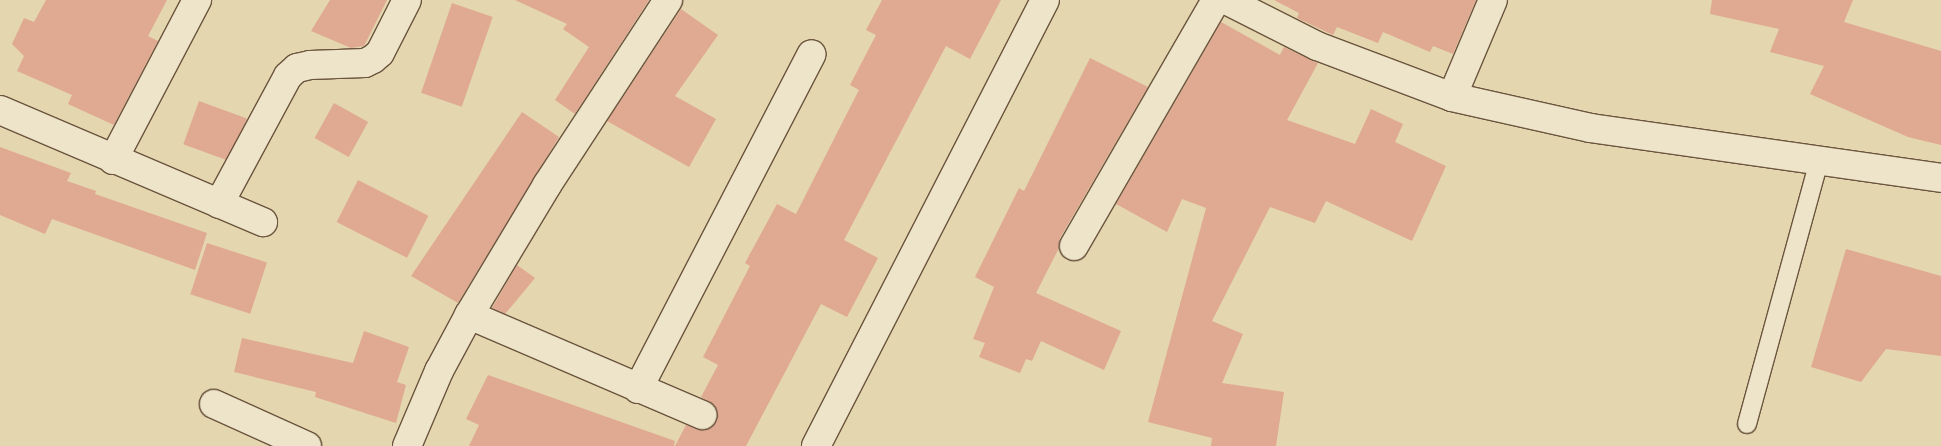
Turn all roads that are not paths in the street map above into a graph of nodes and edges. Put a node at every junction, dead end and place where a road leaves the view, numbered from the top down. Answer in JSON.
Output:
{"nodes":[{"id":1,"x":197,"y":0,"type":"edge"},
{"id":2,"x":408,"y":0,"type":"edge"},
{"id":3,"x":668,"y":0,"type":"edge"},
{"id":4,"x":1045,"y":0,"type":"edge"},
{"id":5,"x":1216,"y":0,"type":"edge"},
{"id":6,"x":1226,"y":0,"type":"edge"},
{"id":7,"x":1493,"y":0,"type":"edge"},
{"id":8,"x":812,"y":54,"type":"dead end"},
{"id":9,"x":1452,"y":97,"type":"junction"},
{"id":10,"x":0,"y":110,"type":"edge"},
{"id":11,"x":113,"y":160,"type":"junction"},
{"id":12,"x":1819,"y":160,"type":"junction"},
{"id":13,"x":1941,"y":178,"type":"edge"},
{"id":14,"x":219,"y":204,"type":"junction"},
{"id":15,"x":263,"y":222,"type":"dead end"},
{"id":16,"x":1074,"y":246,"type":"dead end"},
{"id":17,"x":470,"y":315,"type":"junction"},
{"id":18,"x":638,"y":389,"type":"junction"},
{"id":19,"x":214,"y":404,"type":"dead end"},
{"id":20,"x":702,"y":415,"type":"dead end"},
{"id":21,"x":1747,"y":424,"type":"dead end"},
{"id":22,"x":308,"y":446,"type":"edge"},
{"id":23,"x":407,"y":446,"type":"edge"},
{"id":24,"x":816,"y":446,"type":"edge"}],
"edges":[{"from":1,"to":11,"type":"street"},
{"from":2,"to":14,"type":"street"},
{"from":3,"to":17,"type":"street"},
{"from":4,"to":24,"type":"street"},
{"from":5,"to":16,"type":"street"},
{"from":6,"to":9,"type":"street"},
{"from":7,"to":9,"type":"street"},
{"from":8,"to":18,"type":"street"},
{"from":9,"to":12,"type":"street"},
{"from":10,"to":11,"type":"street"},
{"from":11,"to":14,"type":"street"},
{"from":12,"to":13,"type":"street"},
{"from":12,"to":21,"type":"lane"},
{"from":14,"to":15,"type":"street"},
{"from":17,"to":18,"type":"street"},
{"from":17,"to":23,"type":"street"},
{"from":18,"to":20,"type":"street"},
{"from":19,"to":22,"type":"street"}]}
